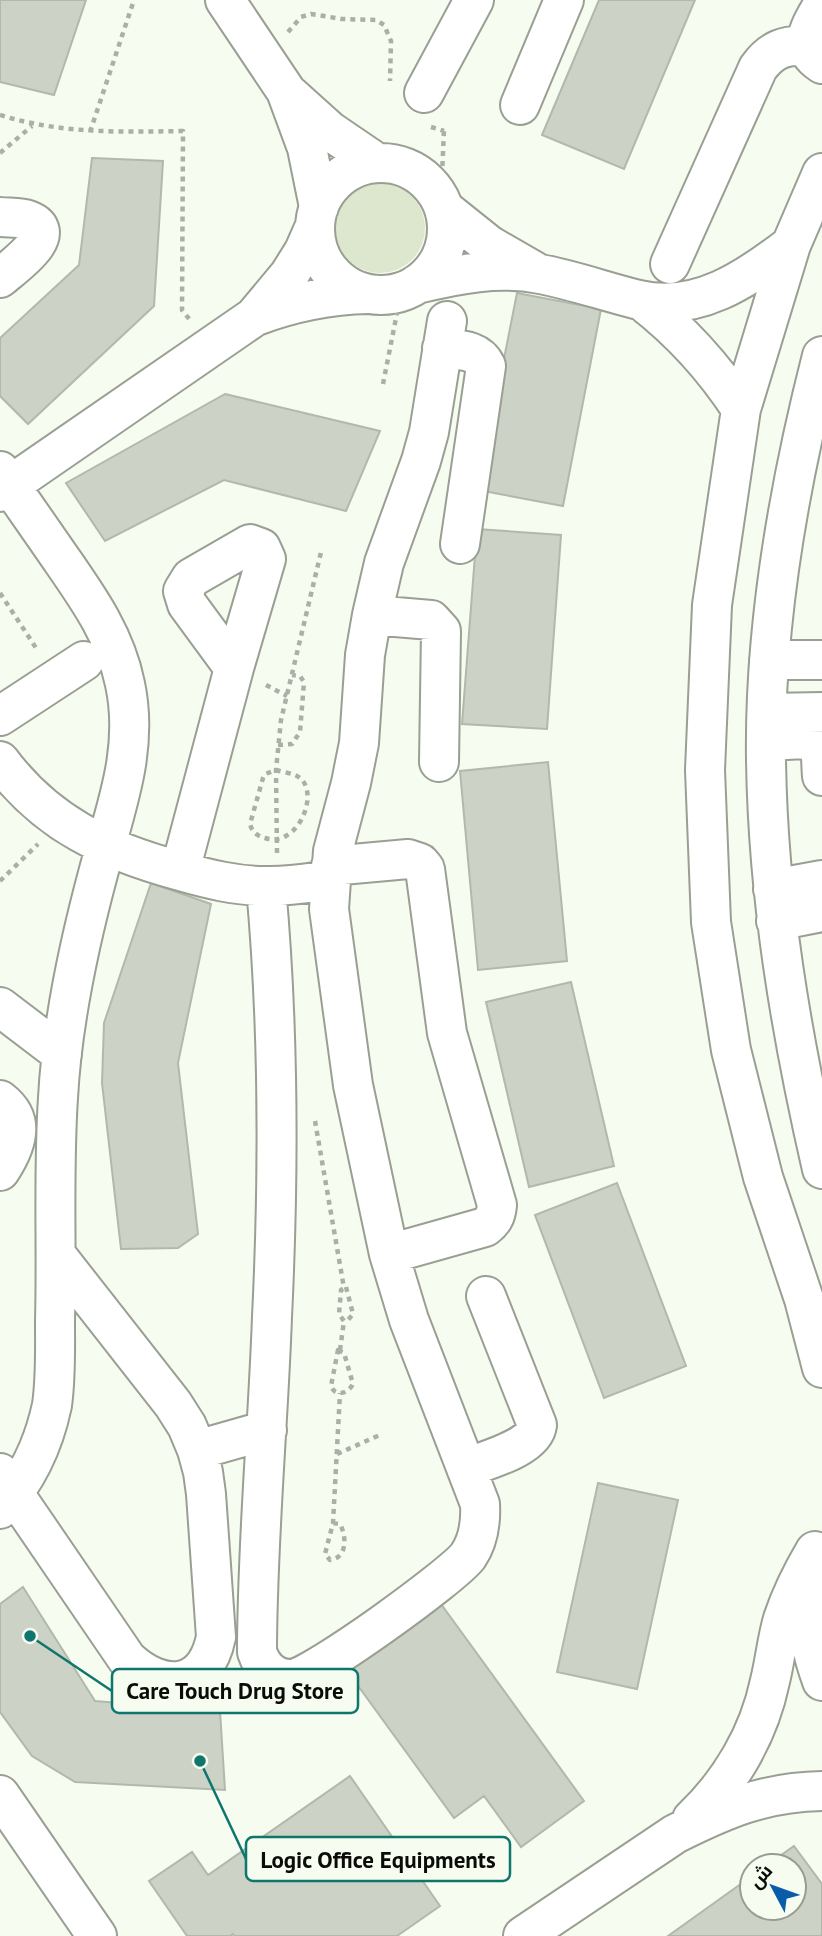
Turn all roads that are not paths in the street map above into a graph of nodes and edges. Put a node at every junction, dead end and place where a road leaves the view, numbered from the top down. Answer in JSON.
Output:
{"nodes":[{"id":1,"x":225,"y":0,"type":"edge"},
{"id":2,"x":474,"y":0,"type":"edge"},
{"id":3,"x":565,"y":0,"type":"edge"},
{"id":4,"x":822,"y":6,"type":"edge"},
{"id":5,"x":815,"y":55,"type":"edge"},
{"id":6,"x":286,"y":92,"type":"junction"},
{"id":7,"x":412,"y":100,"type":"road end"},
{"id":8,"x":520,"y":105,"type":"dead end"},
{"id":9,"x":377,"y":163,"type":"junction"},
{"id":10,"x":822,"y":173,"type":"edge"},
{"id":11,"x":443,"y":205,"type":"junction"},
{"id":12,"x":317,"y":216,"type":"junction"},
{"id":13,"x":0,"y":218,"type":"edge"},
{"id":14,"x":791,"y":245,"type":"junction"},
{"id":15,"x":670,"y":264,"type":"dead end"},
{"id":16,"x":539,"y":273,"type":"junction"},
{"id":17,"x":0,"y":278,"type":"edge"},
{"id":18,"x":396,"y":290,"type":"junction"},
{"id":19,"x":642,"y":301,"type":"junction"},
{"id":20,"x":254,"y":317,"type":"junction"},
{"id":21,"x":822,"y":356,"type":"edge"},
{"id":22,"x":741,"y":409,"type":"junction"},
{"id":23,"x":810,"y":451,"type":"edge"},
{"id":24,"x":3,"y":483,"type":"edge"},
{"id":25,"x":460,"y":544,"type":"dead end"},
{"id":26,"x":372,"y":615,"type":"junction"},
{"id":27,"x":822,"y":652,"type":"edge"},
{"id":28,"x":769,"y":656,"type":"junction"},
{"id":29,"x":822,"y":660,"type":"edge"},
{"id":30,"x":234,"y":668,"type":"dead end"},
{"id":31,"x":70,"y":670,"type":"road end"},
{"id":32,"x":822,"y":712,"type":"edge"},
{"id":33,"x":0,"y":716,"type":"edge"},
{"id":34,"x":766,"y":728,"type":"junction"},
{"id":35,"x":822,"y":728,"type":"edge"},
{"id":36,"x":0,"y":761,"type":"edge"},
{"id":37,"x":439,"y":762,"type":"dead end"},
{"id":38,"x":822,"y":776,"type":"edge"},
{"id":39,"x":105,"y":846,"type":"junction"},
{"id":40,"x":180,"y":871,"type":"junction"},
{"id":41,"x":330,"y":873,"type":"junction"},
{"id":42,"x":822,"y":880,"type":"edge"},
{"id":43,"x":272,"y":886,"type":"junction"},
{"id":44,"x":822,"y":912,"type":"edge"},
{"id":45,"x":775,"y":913,"type":"junction"},
{"id":46,"x":822,"y":922,"type":"edge"},
{"id":47,"x":0,"y":1007,"type":"edge"},
{"id":48,"x":62,"y":1054,"type":"junction"},
{"id":49,"x":0,"y":1100,"type":"edge"},
{"id":50,"x":822,"y":1169,"type":"edge"},
{"id":51,"x":0,"y":1171,"type":"edge"},
{"id":52,"x":389,"y":1254,"type":"junction"},
{"id":53,"x":57,"y":1256,"type":"junction"},
{"id":54,"x":486,"y":1296,"type":"dead end"},
{"id":55,"x":822,"y":1368,"type":"edge"},
{"id":56,"x":267,"y":1430,"type":"junction"},
{"id":57,"x":197,"y":1450,"type":"junction"},
{"id":58,"x":466,"y":1468,"type":"junction"},
{"id":59,"x":5,"y":1491,"type":"edge"},
{"id":60,"x":818,"y":1542,"type":"edge"},
{"id":61,"x":822,"y":1681,"type":"edge"},
{"id":62,"x":822,"y":1791,"type":"edge"},
{"id":63,"x":0,"y":1795,"type":"edge"},
{"id":64,"x":675,"y":1834,"type":"junction"},
{"id":65,"x":539,"y":1931,"type":"edge"},
{"id":66,"x":97,"y":1936,"type":"edge"}],
"edges":[{"from":1,"to":6,"type":"street"},
{"from":2,"to":7,"type":"street"},
{"from":3,"to":8,"type":"street"},
{"from":4,"to":5,"type":"street"},
{"from":5,"to":15,"type":"street"},
{"from":6,"to":9,"type":"street"},
{"from":6,"to":12,"type":"street"},
{"from":9,"to":11,"type":"street"},
{"from":9,"to":12,"type":"street"},
{"from":10,"to":14,"type":"street"},
{"from":11,"to":16,"type":"street"},
{"from":11,"to":18,"type":"street"},
{"from":12,"to":18,"type":"street"},
{"from":12,"to":20,"type":"street"},
{"from":13,"to":17,"type":"street"},
{"from":14,"to":19,"type":"street"},
{"from":14,"to":22,"type":"street"},
{"from":16,"to":18,"type":"street"},
{"from":16,"to":19,"type":"street"},
{"from":18,"to":20,"type":"street"},
{"from":19,"to":22,"type":"street"},
{"from":20,"to":24,"type":"street"},
{"from":21,"to":23,"type":"street"},
{"from":22,"to":55,"type":"street"},
{"from":23,"to":28,"type":"street"},
{"from":24,"to":39,"type":"street"},
{"from":25,"to":26,"type":"street"},
{"from":26,"to":37,"type":"street"},
{"from":26,"to":41,"type":"street"},
{"from":27,"to":28,"type":"street"},
{"from":28,"to":29,"type":"street"},
{"from":28,"to":34,"type":"street"},
{"from":30,"to":40,"type":"street"},
{"from":31,"to":33,"type":"street"},
{"from":32,"to":34,"type":"street"},
{"from":34,"to":35,"type":"street"},
{"from":34,"to":38,"type":"street"},
{"from":34,"to":45,"type":"street"},
{"from":36,"to":39,"type":"street"},
{"from":39,"to":40,"type":"street"},
{"from":39,"to":48,"type":"street"},
{"from":40,"to":43,"type":"street"},
{"from":41,"to":43,"type":"street"},
{"from":41,"to":52,"type":"street"},
{"from":41,"to":52,"type":"street"},
{"from":42,"to":45,"type":"street"},
{"from":43,"to":56,"type":"street"},
{"from":44,"to":45,"type":"street"},
{"from":45,"to":46,"type":"street"},
{"from":45,"to":50,"type":"street"},
{"from":47,"to":48,"type":"street"},
{"from":48,"to":53,"type":"street"},
{"from":49,"to":51,"type":"street"},
{"from":52,"to":58,"type":"street"},
{"from":53,"to":57,"type":"street"},
{"from":53,"to":59,"type":"street"},
{"from":54,"to":58,"type":"street"},
{"from":56,"to":57,"type":"street"},
{"from":56,"to":58,"type":"street"},
{"from":57,"to":59,"type":"street"},
{"from":60,"to":61,"type":"street"},
{"from":60,"to":64,"type":"street"},
{"from":62,"to":64,"type":"street"},
{"from":63,"to":66,"type":"street"},
{"from":64,"to":65,"type":"street"}]}
